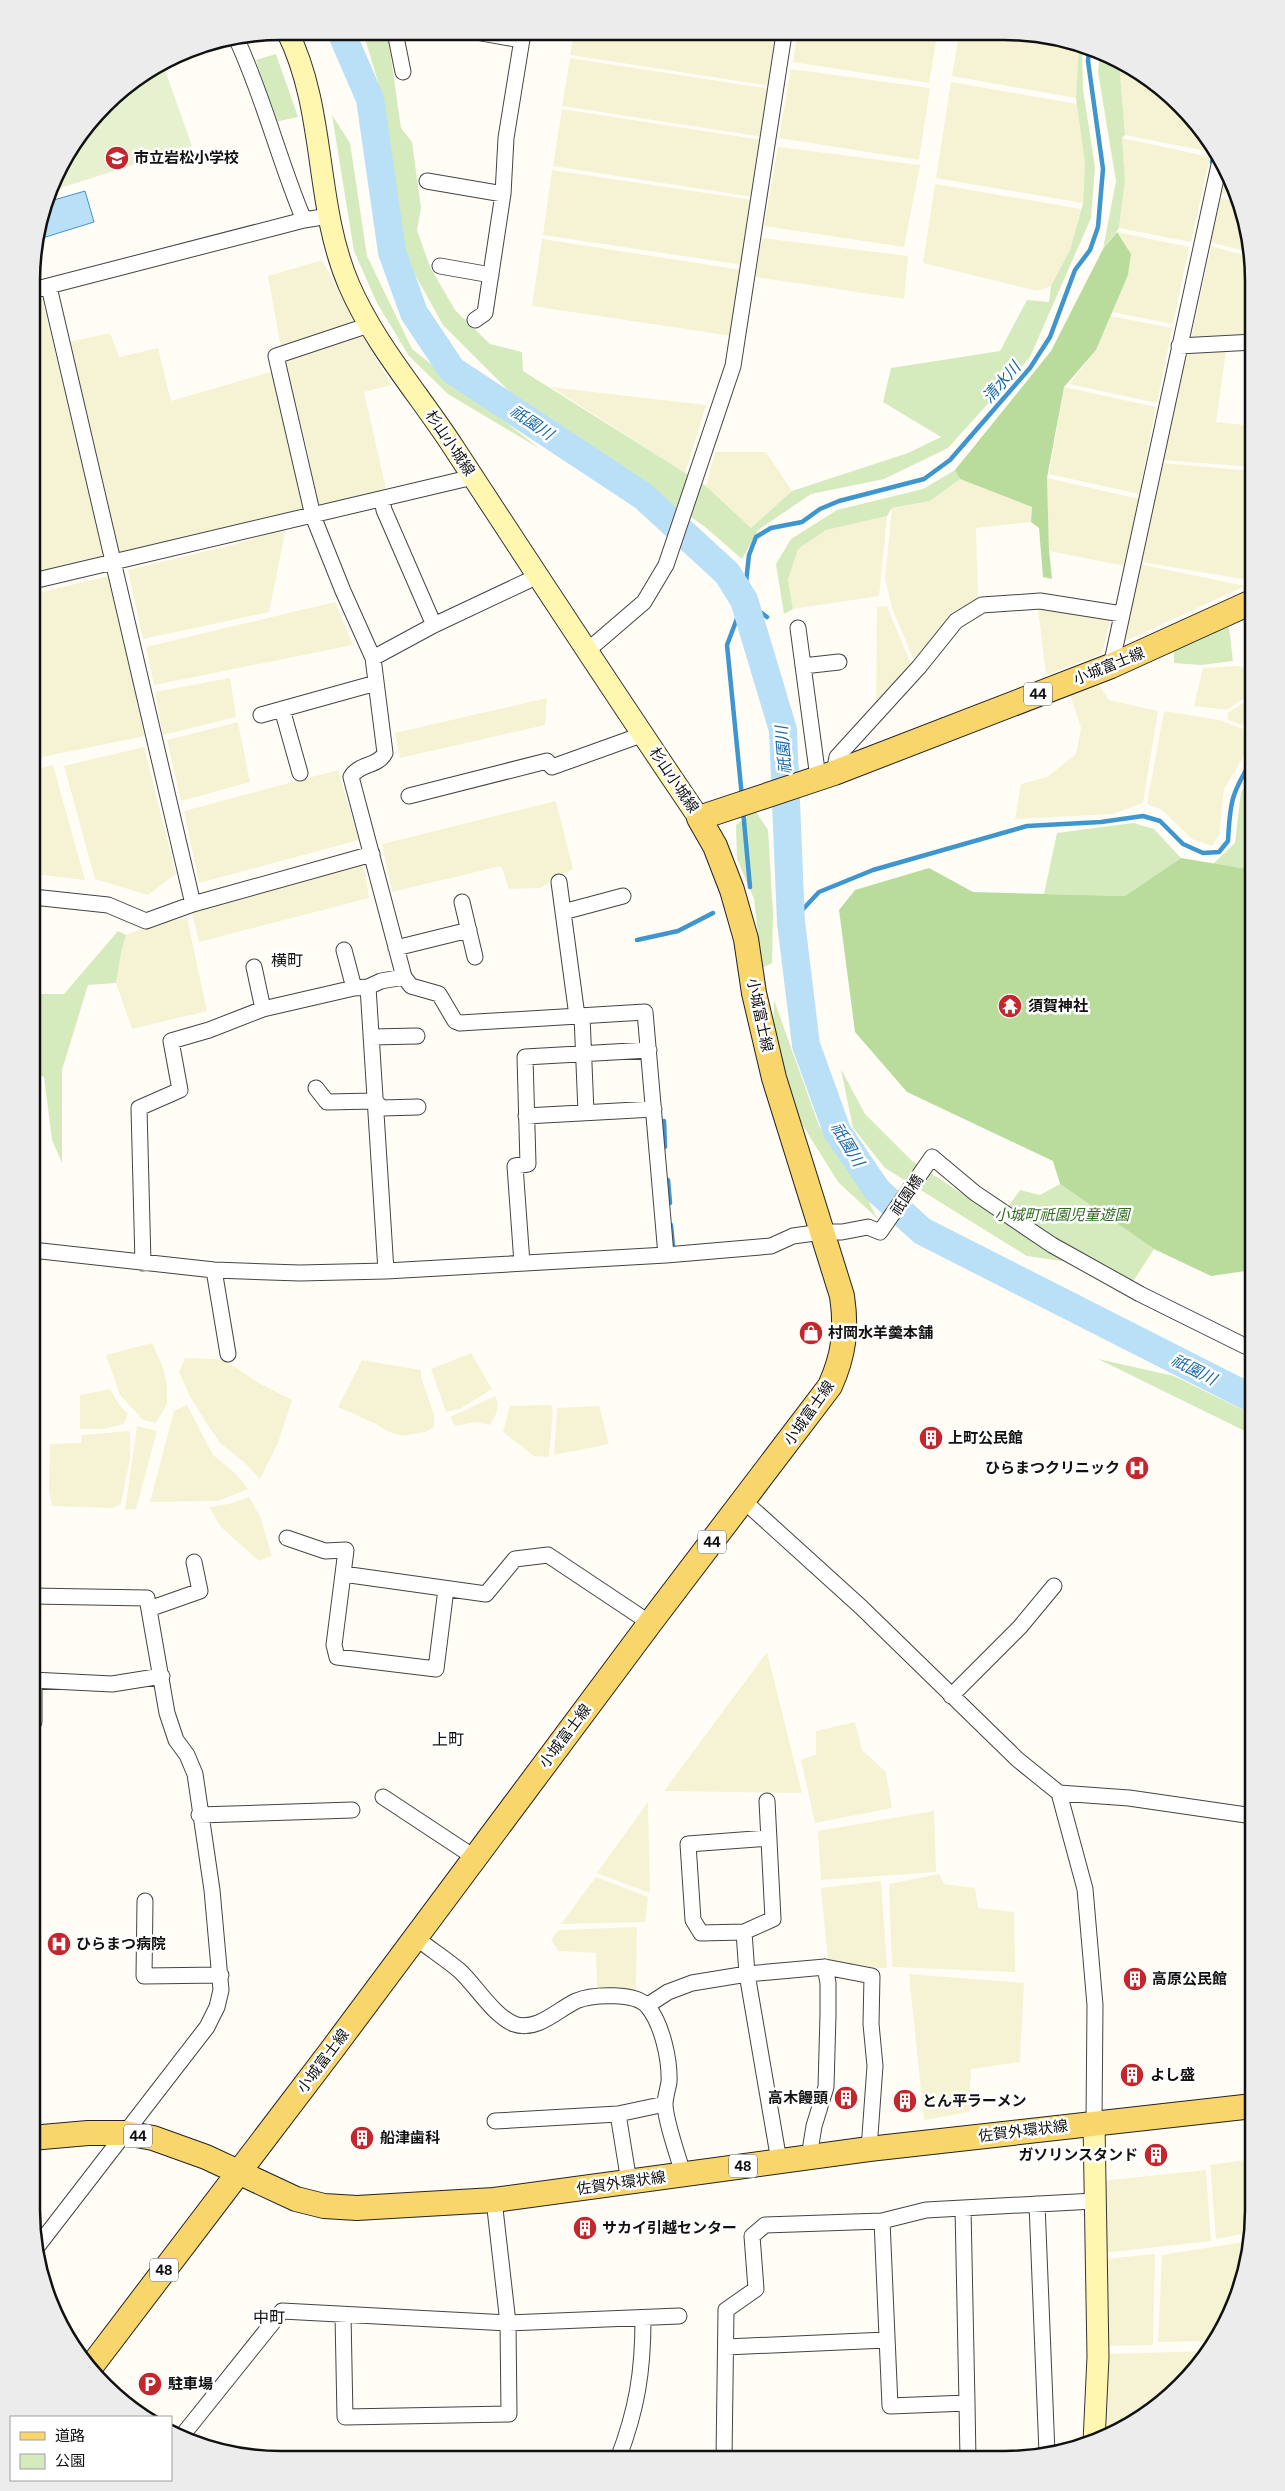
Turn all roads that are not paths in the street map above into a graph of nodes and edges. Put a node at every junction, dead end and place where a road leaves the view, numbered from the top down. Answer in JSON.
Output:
{"nodes":[{"id":1,"x":291,"y":40,"type":"edge"},
{"id":2,"x":397,"y":40,"type":"edge"},
{"id":3,"x":521,"y":40,"type":"edge"},
{"id":4,"x":783,"y":40,"type":"edge"},
{"id":5,"x":240,"y":44,"type":"edge"},
{"id":6,"x":403,"y":72,"type":"dead end"},
{"id":7,"x":1218,"y":170,"type":"edge"},
{"id":8,"x":427,"y":181,"type":"dead end"},
{"id":9,"x":504,"y":194,"type":"junction"},
{"id":10,"x":329,"y":216,"type":"junction"},
{"id":11,"x":304,"y":220,"type":"junction"},
{"id":12,"x":440,"y":266,"type":"dead end"},
{"id":13,"x":491,"y":275,"type":"junction"},
{"id":14,"x":49,"y":287,"type":"junction"},
{"id":15,"x":40,"y":289,"type":"edge"},
{"id":16,"x":475,"y":320,"type":"dead end"},
{"id":17,"x":369,"y":326,"type":"junction"},
{"id":18,"x":1245,"y":342,"type":"edge"},
{"id":19,"x":1179,"y":346,"type":"junction"},
{"id":20,"x":473,"y":477,"type":"junction"},
{"id":21,"x":382,"y":499,"type":"junction"},
{"id":22,"x":313,"y":516,"type":"junction"},
{"id":23,"x":113,"y":562,"type":"junction"},
{"id":24,"x":538,"y":576,"type":"junction"},
{"id":25,"x":40,"y":580,"type":"edge"},
{"id":26,"x":1245,"y":605,"type":"edge"},
{"id":27,"x":1122,"y":614,"type":"junction"},
{"id":28,"x":434,"y":624,"type":"junction"},
{"id":29,"x":798,"y":628,"type":"dead end"},
{"id":30,"x":587,"y":651,"type":"junction"},
{"id":31,"x":373,"y":658,"type":"junction"},
{"id":32,"x":839,"y":662,"type":"dead end"},
{"id":33,"x":803,"y":666,"type":"junction"},
{"id":34,"x":1111,"y":666,"type":"junction"},
{"id":35,"x":376,"y":683,"type":"junction"},
{"id":36,"x":282,"y":709,"type":"junction"},
{"id":37,"x":261,"y":715,"type":"dead end"},
{"id":38,"x":644,"y":734,"type":"junction"},
{"id":39,"x":300,"y":773,"type":"dead end"},
{"id":40,"x":826,"y":775,"type":"junction"},
{"id":41,"x":409,"y":796,"type":"dead end"},
{"id":42,"x":699,"y":818,"type":"junction"},
{"id":43,"x":372,"y":854,"type":"junction"},
{"id":44,"x":559,"y":882,"type":"dead end"},
{"id":45,"x":623,"y":896,"type":"dead end"},
{"id":46,"x":40,"y":898,"type":"edge"},
{"id":47,"x":462,"y":902,"type":"dead end"},
{"id":48,"x":193,"y":904,"type":"junction"},
{"id":49,"x":563,"y":912,"type":"junction"},
{"id":50,"x":468,"y":930,"type":"junction"},
{"id":51,"x":396,"y":948,"type":"junction"},
{"id":52,"x":344,"y":950,"type":"dead end"},
{"id":53,"x":475,"y":957,"type":"dead end"},
{"id":54,"x":254,"y":967,"type":"dead end"},
{"id":55,"x":404,"y":977,"type":"junction"},
{"id":56,"x":361,"y":987,"type":"junction"},
{"id":57,"x":263,"y":1009,"type":"junction"},
{"id":58,"x":579,"y":1016,"type":"junction"},
{"id":59,"x":417,"y":1036,"type":"dead end"},
{"id":60,"x":371,"y":1038,"type":"junction"},
{"id":61,"x":649,"y":1050,"type":"junction"},
{"id":62,"x":584,"y":1053,"type":"junction"},
{"id":63,"x":316,"y":1088,"type":"dead end"},
{"id":64,"x":375,"y":1101,"type":"junction"},
{"id":65,"x":418,"y":1107,"type":"dead end"},
{"id":66,"x":654,"y":1109,"type":"junction"},
{"id":67,"x":586,"y":1112,"type":"junction"},
{"id":68,"x":526,"y":1116,"type":"junction"},
{"id":69,"x":822,"y":1232,"type":"junction"},
{"id":70,"x":40,"y":1251,"type":"edge"},
{"id":71,"x":666,"y":1255,"type":"junction"},
{"id":72,"x":522,"y":1263,"type":"junction"},
{"id":73,"x":143,"y":1264,"type":"junction"},
{"id":74,"x":214,"y":1270,"type":"junction"},
{"id":75,"x":386,"y":1271,"type":"junction"},
{"id":76,"x":1245,"y":1346,"type":"edge"},
{"id":77,"x":228,"y":1354,"type":"dead end"},
{"id":78,"x":744,"y":1501,"type":"junction"},
{"id":79,"x":287,"y":1538,"type":"dead end"},
{"id":80,"x":194,"y":1562,"type":"dead end"},
{"id":81,"x":343,"y":1574,"type":"junction"},
{"id":82,"x":1054,"y":1586,"type":"dead end"},
{"id":83,"x":446,"y":1588,"type":"junction"},
{"id":84,"x":40,"y":1596,"type":"edge"},
{"id":85,"x":150,"y":1609,"type":"junction"},
{"id":86,"x":650,"y":1623,"type":"junction"},
{"id":87,"x":162,"y":1676,"type":"junction"},
{"id":88,"x":40,"y":1680,"type":"edge"},
{"id":89,"x":951,"y":1696,"type":"junction"},
{"id":90,"x":1059,"y":1792,"type":"junction"},
{"id":91,"x":382,"y":1797,"type":"dead end"},
{"id":92,"x":767,"y":1801,"type":"dead end"},
{"id":93,"x":352,"y":1810,"type":"dead end"},
{"id":94,"x":199,"y":1815,"type":"junction"},
{"id":95,"x":1245,"y":1815,"type":"edge"},
{"id":96,"x":769,"y":1838,"type":"junction"},
{"id":97,"x":474,"y":1857,"type":"junction"},
{"id":98,"x":145,"y":1901,"type":"dead end"},
{"id":99,"x":744,"y":1932,"type":"junction"},
{"id":100,"x":415,"y":1937,"type":"junction"},
{"id":101,"x":824,"y":1967,"type":"junction"},
{"id":102,"x":747,"y":1974,"type":"junction"},
{"id":103,"x":221,"y":1975,"type":"junction"},
{"id":104,"x":648,"y":2005,"type":"junction"},
{"id":105,"x":665,"y":2104,"type":"junction"},
{"id":106,"x":1245,"y":2107,"type":"edge"},
{"id":107,"x":618,"y":2114,"type":"junction"},
{"id":108,"x":495,"y":2122,"type":"dead end"},
{"id":109,"x":1094,"y":2123,"type":"junction"},
{"id":110,"x":124,"y":2134,"type":"junction"},
{"id":111,"x":40,"y":2137,"type":"edge"},
{"id":112,"x":869,"y":2149,"type":"junction"},
{"id":113,"x":809,"y":2157,"type":"junction"},
{"id":114,"x":779,"y":2162,"type":"junction"},
{"id":115,"x":238,"y":2172,"type":"junction"},
{"id":116,"x":683,"y":2174,"type":"junction"},
{"id":117,"x":629,"y":2182,"type":"junction"},
{"id":118,"x":494,"y":2200,"type":"junction"},
{"id":119,"x":1094,"y":2200,"type":"junction"},
{"id":120,"x":1037,"y":2204,"type":"junction"},
{"id":121,"x":963,"y":2208,"type":"junction"},
{"id":122,"x":882,"y":2221,"type":"junction"},
{"id":123,"x":42,"y":2241,"type":"edge"},
{"id":124,"x":343,"y":2315,"type":"junction"},
{"id":125,"x":679,"y":2316,"type":"dead end"},
{"id":126,"x":643,"y":2319,"type":"junction"},
{"id":127,"x":508,"y":2323,"type":"junction"},
{"id":128,"x":886,"y":2340,"type":"junction"},
{"id":129,"x":726,"y":2347,"type":"junction"},
{"id":130,"x":94,"y":2362,"type":"edge"},
{"id":131,"x":967,"y":2403,"type":"junction"},
{"id":132,"x":186,"y":2431,"type":"edge"},
{"id":133,"x":1094,"y":2434,"type":"edge"},
{"id":134,"x":1047,"y":2447,"type":"edge"},
{"id":135,"x":621,"y":2451,"type":"edge"},
{"id":136,"x":724,"y":2451,"type":"edge"},
{"id":137,"x":968,"y":2451,"type":"edge"}],
"edges":[{"from":1,"to":10,"type":"main road","name":"杉山小城線"},
{"from":2,"to":6,"type":"street"},
{"from":3,"to":9,"type":"street"},
{"from":4,"to":30,"type":"street"},
{"from":5,"to":11,"type":"street"},
{"from":7,"to":19,"type":"street"},
{"from":8,"to":9,"type":"street"},
{"from":9,"to":13,"type":"street"},
{"from":10,"to":11,"type":"street"},
{"from":10,"to":17,"type":"main road","name":"杉山小城線"},
{"from":11,"to":14,"type":"street"},
{"from":12,"to":13,"type":"street"},
{"from":13,"to":16,"type":"street"},
{"from":14,"to":15,"type":"street"},
{"from":14,"to":23,"type":"street"},
{"from":17,"to":20,"type":"main road","name":"杉山小城線"},
{"from":17,"to":22,"type":"street"},
{"from":18,"to":19,"type":"street"},
{"from":19,"to":27,"type":"street"},
{"from":20,"to":21,"type":"street"},
{"from":20,"to":24,"type":"main road","name":"杉山小城線"},
{"from":21,"to":22,"type":"street"},
{"from":21,"to":28,"type":"street"},
{"from":22,"to":23,"type":"street"},
{"from":22,"to":31,"type":"street"},
{"from":23,"to":25,"type":"street"},
{"from":23,"to":48,"type":"street"},
{"from":24,"to":28,"type":"street"},
{"from":24,"to":30,"type":"main road","name":"杉山小城線"},
{"from":26,"to":34,"type":"main road","name":"小城富士線","number":"44"},
{"from":27,"to":34,"type":"street"},
{"from":27,"to":40,"type":"street"},
{"from":28,"to":31,"type":"street"},
{"from":29,"to":33,"type":"street"},
{"from":30,"to":38,"type":"main road","name":"杉山小城線"},
{"from":31,"to":35,"type":"street"},
{"from":32,"to":33,"type":"street"},
{"from":33,"to":40,"type":"street"},
{"from":34,"to":40,"type":"main road","name":"小城富士線","number":"44"},
{"from":35,"to":36,"type":"street"},
{"from":35,"to":43,"type":"street"},
{"from":36,"to":37,"type":"street"},
{"from":36,"to":39,"type":"street"},
{"from":38,"to":41,"type":"street"},
{"from":38,"to":42,"type":"main road","name":"杉山小城線"},
{"from":40,"to":42,"type":"main road","name":"小城富士線","number":"44"},
{"from":42,"to":69,"type":"main road","name":"小城富士線","number":"44"},
{"from":43,"to":48,"type":"street"},
{"from":43,"to":51,"type":"street"},
{"from":44,"to":49,"type":"street"},
{"from":45,"to":49,"type":"street"},
{"from":46,"to":48,"type":"street"},
{"from":47,"to":50,"type":"street"},
{"from":49,"to":58,"type":"street"},
{"from":50,"to":51,"type":"street"},
{"from":50,"to":53,"type":"street"},
{"from":51,"to":55,"type":"street"},
{"from":52,"to":56,"type":"street"},
{"from":54,"to":57,"type":"street"},
{"from":55,"to":56,"type":"street"},
{"from":55,"to":58,"type":"street"},
{"from":56,"to":57,"type":"street"},
{"from":56,"to":60,"type":"street"},
{"from":57,"to":73,"type":"street"},
{"from":58,"to":61,"type":"street"},
{"from":58,"to":62,"type":"street"},
{"from":59,"to":60,"type":"street"},
{"from":60,"to":64,"type":"street"},
{"from":61,"to":62,"type":"street"},
{"from":61,"to":66,"type":"street"},
{"from":62,"to":67,"type":"street"},
{"from":62,"to":68,"type":"street"},
{"from":63,"to":64,"type":"street"},
{"from":64,"to":65,"type":"street"},
{"from":64,"to":75,"type":"street"},
{"from":66,"to":67,"type":"street"},
{"from":66,"to":71,"type":"street"},
{"from":67,"to":68,"type":"street"},
{"from":68,"to":72,"type":"street"},
{"from":69,"to":71,"type":"street"},
{"from":69,"to":76,"type":"street","name":"祇園橋"},
{"from":69,"to":78,"type":"main road","name":"小城富士線","number":"44"},
{"from":70,"to":73,"type":"street"},
{"from":71,"to":72,"type":"street"},
{"from":72,"to":75,"type":"street"},
{"from":73,"to":74,"type":"street"},
{"from":74,"to":75,"type":"street"},
{"from":74,"to":77,"type":"street"},
{"from":78,"to":86,"type":"main road","name":"小城富士線","number":"44"},
{"from":78,"to":89,"type":"street"},
{"from":79,"to":81,"type":"street"},
{"from":80,"to":85,"type":"street"},
{"from":81,"to":83,"type":"street"},
{"from":81,"to":83,"type":"street"},
{"from":82,"to":89,"type":"street"},
{"from":83,"to":86,"type":"street"},
{"from":84,"to":85,"type":"street"},
{"from":85,"to":87,"type":"street"},
{"from":86,"to":97,"type":"main road","name":"小城富士線","number":"44"},
{"from":87,"to":88,"type":"street"},
{"from":87,"to":94,"type":"street"},
{"from":89,"to":90,"type":"street"},
{"from":90,"to":95,"type":"street"},
{"from":90,"to":109,"type":"street"},
{"from":91,"to":97,"type":"street"},
{"from":92,"to":96,"type":"street"},
{"from":93,"to":94,"type":"street"},
{"from":94,"to":103,"type":"street"},
{"from":96,"to":99,"type":"street"},
{"from":96,"to":99,"type":"street"},
{"from":97,"to":100,"type":"main road","name":"小城富士線","number":"44"},
{"from":98,"to":103,"type":"street"},
{"from":99,"to":102,"type":"street"},
{"from":100,"to":104,"type":"street"},
{"from":100,"to":115,"type":"main road","name":"小城富士線","number":"44"},
{"from":101,"to":102,"type":"street"},
{"from":101,"to":112,"type":"street"},
{"from":101,"to":113,"type":"street"},
{"from":102,"to":104,"type":"street"},
{"from":102,"to":114,"type":"street"},
{"from":103,"to":110,"type":"street"},
{"from":104,"to":105,"type":"street"},
{"from":105,"to":107,"type":"street"},
{"from":105,"to":116,"type":"street"},
{"from":106,"to":109,"type":"main road","name":"佐賀外環状線","number":"48"},
{"from":107,"to":108,"type":"street"},
{"from":107,"to":117,"type":"street"},
{"from":109,"to":112,"type":"main road","name":"佐賀外環状線","number":"48"},
{"from":109,"to":119,"type":"main road"},
{"from":110,"to":111,"type":"main road","number":"44"},
{"from":110,"to":115,"type":"main road","number":"44"},
{"from":110,"to":123,"type":"street"},
{"from":112,"to":113,"type":"main road","name":"佐賀外環状線","number":"48"},
{"from":113,"to":114,"type":"main road","name":"佐賀外環状線","number":"48"},
{"from":114,"to":116,"type":"main road","name":"佐賀外環状線","number":"48"},
{"from":115,"to":118,"type":"main road","name":"佐賀外環状線","number":"48"},
{"from":115,"to":130,"type":"main road","number":"48"},
{"from":116,"to":117,"type":"main road","name":"佐賀外環状線","number":"48"},
{"from":117,"to":118,"type":"main road","name":"佐賀外環状線","number":"48"},
{"from":118,"to":127,"type":"street"},
{"from":119,"to":120,"type":"street"},
{"from":119,"to":133,"type":"main road"},
{"from":120,"to":121,"type":"street"},
{"from":120,"to":134,"type":"street"},
{"from":121,"to":122,"type":"street"},
{"from":121,"to":131,"type":"street"},
{"from":122,"to":128,"type":"street"},
{"from":122,"to":129,"type":"street"},
{"from":124,"to":127,"type":"street"},
{"from":124,"to":127,"type":"street"},
{"from":124,"to":132,"type":"street"},
{"from":125,"to":126,"type":"street"},
{"from":126,"to":127,"type":"street"},
{"from":126,"to":135,"type":"street"},
{"from":128,"to":129,"type":"street"},
{"from":128,"to":131,"type":"street"},
{"from":129,"to":136,"type":"street"},
{"from":131,"to":137,"type":"street"}]}
